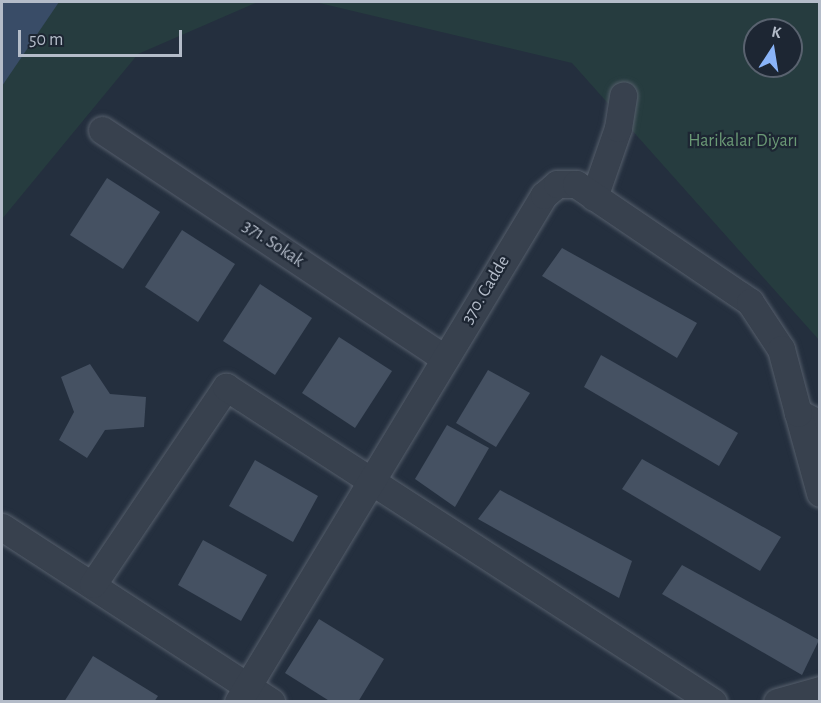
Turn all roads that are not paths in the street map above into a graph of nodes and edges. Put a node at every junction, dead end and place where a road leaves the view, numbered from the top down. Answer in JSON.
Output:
{"nodes":[{"id":1,"x":623,"y":95,"type":"dead end"},
{"id":2,"x":102,"y":130,"type":"dead end"},
{"id":3,"x":594,"y":197,"type":"junction"},
{"id":4,"x":445,"y":359,"type":"junction"},
{"id":5,"x":809,"y":418,"type":"edge"},
{"id":6,"x":371,"y":481,"type":"junction"},
{"id":7,"x":819,"y":493,"type":"edge"},
{"id":8,"x":2,"y":527,"type":"edge"},
{"id":9,"x":93,"y":584,"type":"junction"},
{"id":10,"x":819,"y":690,"type":"edge"},
{"id":11,"x":243,"y":694,"type":"edge"},
{"id":12,"x":272,"y":702,"type":"edge"},
{"id":13,"x":713,"y":702,"type":"edge"},
{"id":14,"x":777,"y":702,"type":"edge"}],
"edges":[{"from":1,"to":3,"type":"street"},
{"from":2,"to":4,"type":"street","name":"371. Sokak"},
{"from":3,"to":4,"type":"street","name":"370. Cadde"},
{"from":3,"to":5,"type":"street","name":"370. Cadde"},
{"from":4,"to":6,"type":"street","name":"370. Cadde"},
{"from":5,"to":7,"type":"street","name":"370. Cadde"},
{"from":6,"to":9,"type":"street"},
{"from":6,"to":11,"type":"street","name":"370. Cadde"},
{"from":6,"to":13,"type":"street"},
{"from":8,"to":9,"type":"street"},
{"from":9,"to":11,"type":"street"},
{"from":10,"to":14,"type":"street"},
{"from":11,"to":12,"type":"street"}]}
